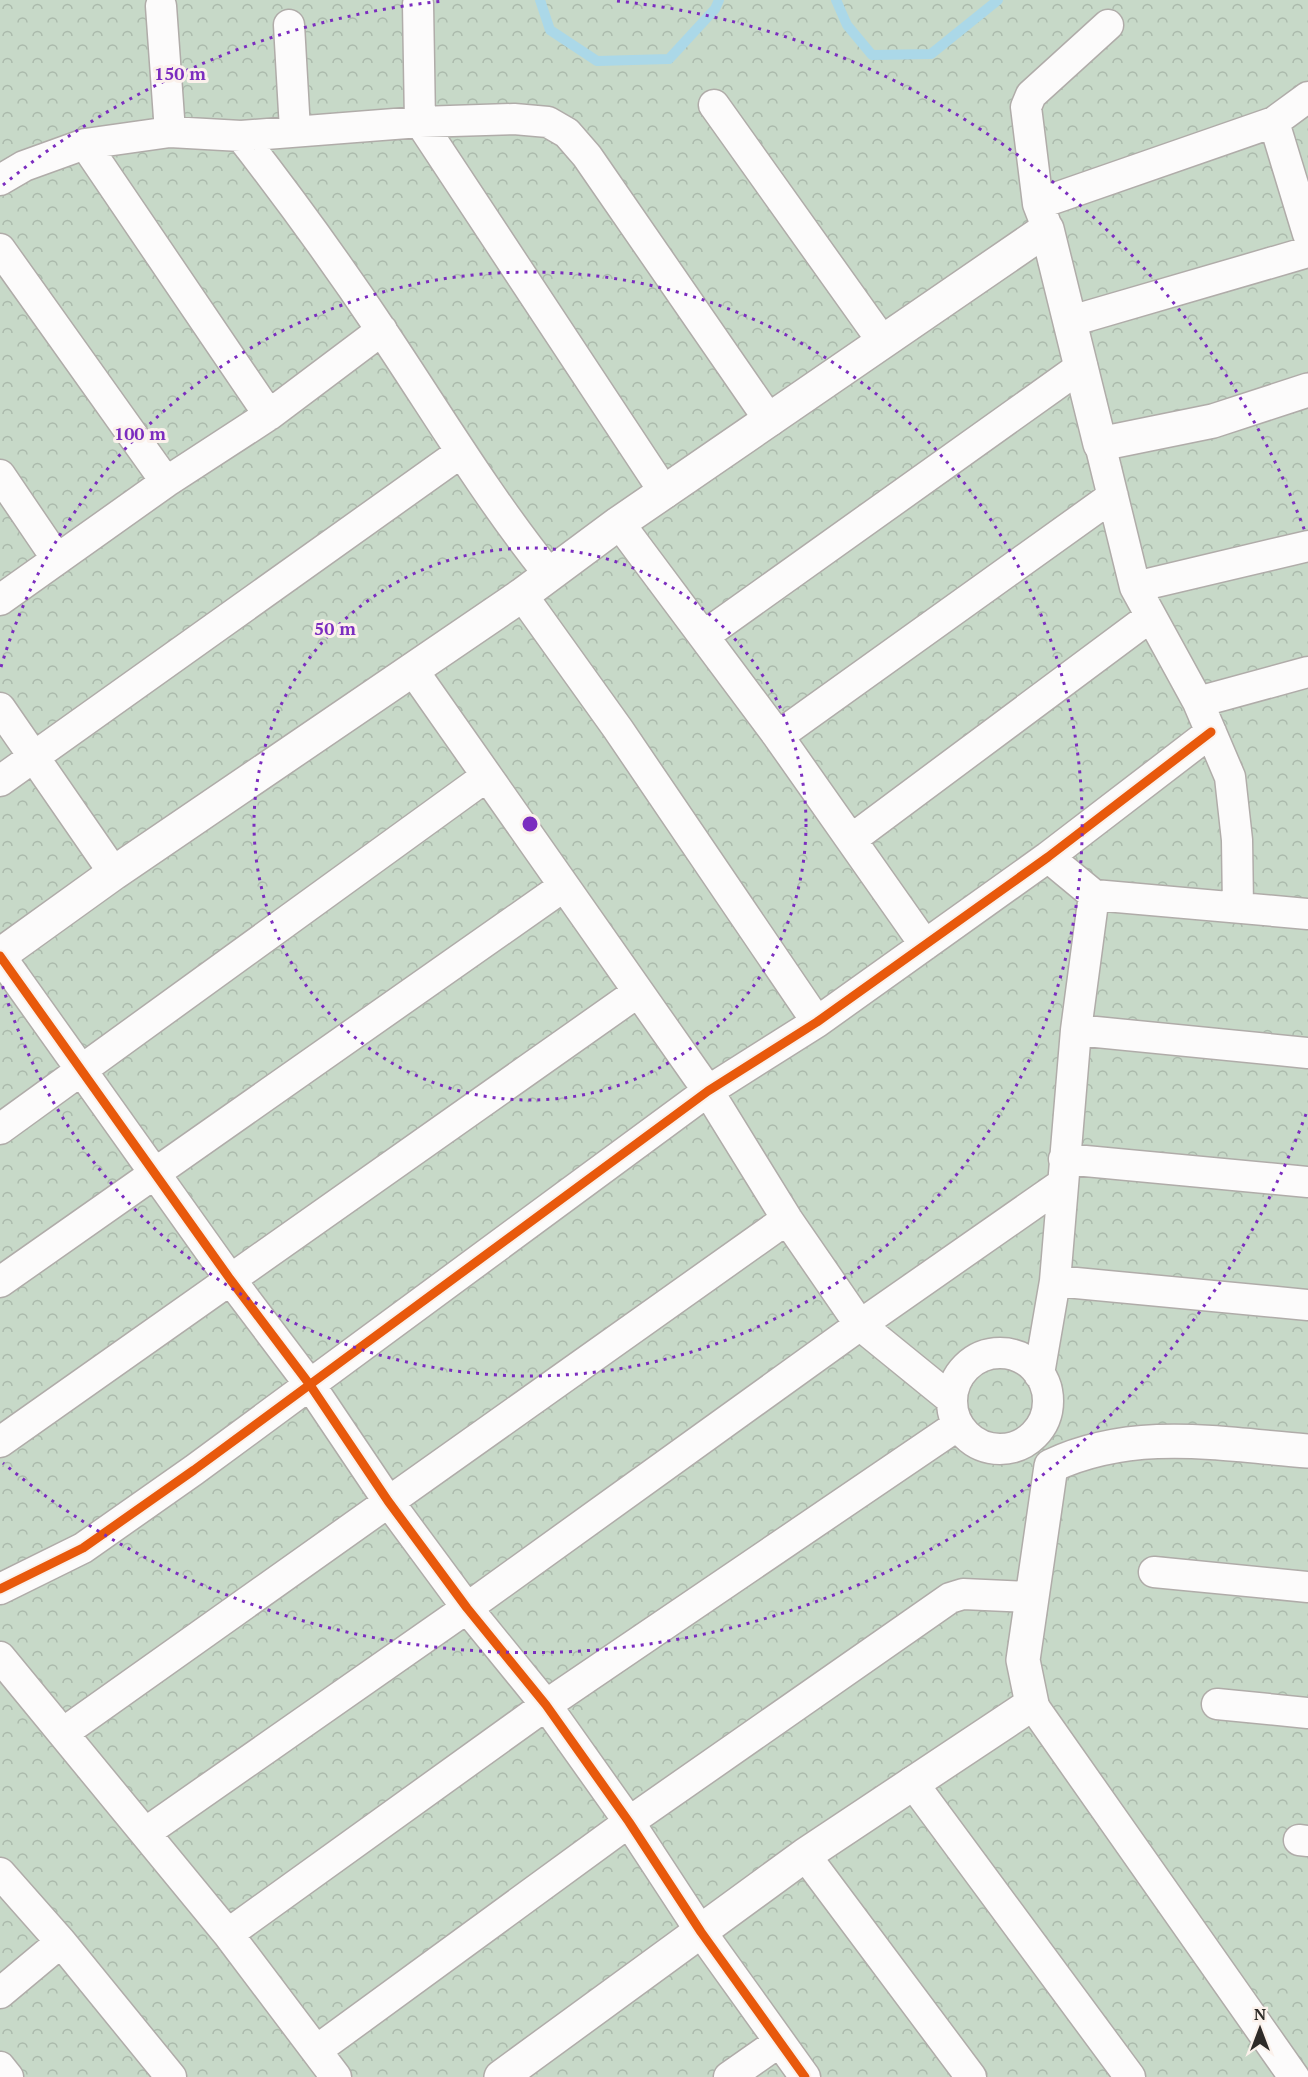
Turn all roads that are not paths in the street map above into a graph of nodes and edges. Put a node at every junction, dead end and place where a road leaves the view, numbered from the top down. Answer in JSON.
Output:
{"nodes":[{"id":1,"x":418,"y":4,"type":"dead end"},
{"id":2,"x":161,"y":6,"type":"dead end"},
{"id":3,"x":289,"y":25,"type":"dead end"},
{"id":4,"x":1108,"y":25,"type":"dead end"},
{"id":5,"x":1308,"y":97,"type":"edge"},
{"id":6,"x":714,"y":105,"type":"dead end"},
{"id":7,"x":1274,"y":122,"type":"junction"},
{"id":8,"x":420,"y":123,"type":"junction"},
{"id":9,"x":295,"y":130,"type":"junction"},
{"id":10,"x":170,"y":132,"type":"junction"},
{"id":11,"x":241,"y":136,"type":"junction"},
{"id":12,"x":85,"y":144,"type":"junction"},
{"id":13,"x":0,"y":180,"type":"edge"},
{"id":14,"x":1043,"y":217,"type":"junction"},
{"id":15,"x":1308,"y":234,"type":"edge"},
{"id":16,"x":0,"y":249,"type":"edge"},
{"id":17,"x":1308,"y":252,"type":"edge"},
{"id":18,"x":1071,"y":321,"type":"junction"},
{"id":19,"x":382,"y":330,"type":"junction"},
{"id":20,"x":883,"y":342,"type":"junction"},
{"id":21,"x":1082,"y":366,"type":"junction"},
{"id":22,"x":1308,"y":390,"type":"edge"},
{"id":23,"x":268,"y":414,"type":"junction"},
{"id":24,"x":770,"y":421,"type":"junction"},
{"id":25,"x":1100,"y":444,"type":"junction"},
{"id":26,"x":460,"y":453,"type":"junction"},
{"id":27,"x":0,"y":475,"type":"edge"},
{"id":28,"x":166,"y":482,"type":"junction"},
{"id":29,"x":665,"y":493,"type":"junction"},
{"id":30,"x":1113,"y":496,"type":"junction"},
{"id":31,"x":620,"y":523,"type":"junction"},
{"id":32,"x":1308,"y":546,"type":"edge"},
{"id":33,"x":57,"y":559,"type":"junction"},
{"id":34,"x":549,"y":574,"type":"junction"},
{"id":35,"x":1135,"y":587,"type":"junction"},
{"id":36,"x":522,"y":595,"type":"junction"},
{"id":37,"x":0,"y":600,"type":"edge"},
{"id":38,"x":1150,"y":617,"type":"junction"},
{"id":39,"x":705,"y":635,"type":"junction"},
{"id":40,"x":412,"y":669,"type":"junction"},
{"id":41,"x":1308,"y":672,"type":"edge"},
{"id":42,"x":1198,"y":702,"type":"junction"},
{"id":43,"x":0,"y":708,"type":"edge"},
{"id":44,"x":1211,"y":732,"type":"junction"},
{"id":45,"x":778,"y":736,"type":"junction"},
{"id":46,"x":34,"y":757,"type":"junction"},
{"id":47,"x":487,"y":776,"type":"junction"},
{"id":48,"x":0,"y":781,"type":"edge"},
{"id":49,"x":852,"y":839,"type":"junction"},
{"id":50,"x":1048,"y":857,"type":"junction"},
{"id":51,"x":114,"y":873,"type":"junction"},
{"id":52,"x":564,"y":886,"type":"junction"},
{"id":53,"x":1094,"y":895,"type":"junction"},
{"id":54,"x":1238,"y":907,"type":"junction"},
{"id":55,"x":1308,"y":914,"type":"edge"},
{"id":56,"x":925,"y":945,"type":"junction"},
{"id":57,"x":0,"y":955,"type":"edge"},
{"id":58,"x":638,"y":992,"type":"junction"},
{"id":59,"x":817,"y":1022,"type":"junction"},
{"id":60,"x":1076,"y":1030,"type":"junction"},
{"id":61,"x":1308,"y":1053,"type":"edge"},
{"id":62,"x":83,"y":1072,"type":"junction"},
{"id":63,"x":708,"y":1091,"type":"junction"},
{"id":64,"x":0,"y":1130,"type":"edge"},
{"id":65,"x":1063,"y":1171,"type":"junction"},
{"id":66,"x":155,"y":1173,"type":"junction"},
{"id":67,"x":1308,"y":1182,"type":"edge"},
{"id":68,"x":787,"y":1219,"type":"junction"},
{"id":69,"x":230,"y":1279,"type":"junction"},
{"id":70,"x":1055,"y":1281,"type":"junction"},
{"id":71,"x":0,"y":1282,"type":"edge"},
{"id":72,"x":1308,"y":1305,"type":"edge"},
{"id":73,"x":860,"y":1325,"type":"junction"},
{"id":74,"x":1040,"y":1374,"type":"junction"},
{"id":75,"x":310,"y":1385,"type":"junction"},
{"id":76,"x":955,"y":1412,"type":"junction"},
{"id":77,"x":1038,"y":1430,"type":"junction"},
{"id":78,"x":0,"y":1442,"type":"edge"},
{"id":79,"x":1308,"y":1451,"type":"edge"},
{"id":80,"x":1051,"y":1466,"type":"junction"},
{"id":81,"x":388,"y":1501,"type":"junction"},
{"id":82,"x":1154,"y":1572,"type":"dead end"},
{"id":83,"x":1308,"y":1587,"type":"edge"},
{"id":84,"x":0,"y":1589,"type":"edge"},
{"id":85,"x":1031,"y":1597,"type":"junction"},
{"id":86,"x":467,"y":1608,"type":"junction"},
{"id":87,"x":0,"y":1657,"type":"edge"},
{"id":88,"x":1032,"y":1704,"type":"junction"},
{"id":89,"x":1217,"y":1704,"type":"dead end"},
{"id":90,"x":546,"y":1705,"type":"junction"},
{"id":91,"x":1308,"y":1713,"type":"edge"},
{"id":92,"x":63,"y":1733,"type":"junction"},
{"id":93,"x":912,"y":1782,"type":"junction"},
{"id":94,"x":629,"y":1822,"type":"junction"},
{"id":95,"x":145,"y":1833,"type":"junction"},
{"id":96,"x":804,"y":1855,"type":"junction"},
{"id":97,"x":0,"y":1873,"type":"edge"},
{"id":98,"x":701,"y":1932,"type":"junction"},
{"id":99,"x":228,"y":1934,"type":"junction"},
{"id":100,"x":62,"y":1942,"type":"junction"},
{"id":101,"x":0,"y":1993,"type":"edge"},
{"id":102,"x":779,"y":2042,"type":"junction"},
{"id":103,"x":317,"y":2050,"type":"junction"},
{"id":104,"x":0,"y":2067,"type":"edge"},
{"id":105,"x":8,"y":2077,"type":"edge"},
{"id":106,"x":171,"y":2077,"type":"edge"},
{"id":107,"x":336,"y":2077,"type":"edge"},
{"id":108,"x":501,"y":2077,"type":"edge"},
{"id":109,"x":729,"y":2077,"type":"edge"},
{"id":110,"x":805,"y":2077,"type":"edge"},
{"id":111,"x":971,"y":2077,"type":"edge"},
{"id":112,"x":1130,"y":2077,"type":"edge"},
{"id":113,"x":1294,"y":2077,"type":"edge"}],
"edges":[{"from":1,"to":8,"type":"street"},
{"from":2,"to":10,"type":"street"},
{"from":3,"to":9,"type":"street"},
{"from":4,"to":14,"type":"street"},
{"from":5,"to":7,"type":"street"},
{"from":6,"to":20,"type":"street"},
{"from":7,"to":14,"type":"street"},
{"from":7,"to":15,"type":"street"},
{"from":8,"to":9,"type":"street"},
{"from":8,"to":24,"type":"street"},
{"from":8,"to":29,"type":"street"},
{"from":9,"to":11,"type":"street"},
{"from":10,"to":11,"type":"street"},
{"from":10,"to":12,"type":"street"},
{"from":11,"to":19,"type":"street"},
{"from":12,"to":13,"type":"street"},
{"from":12,"to":23,"type":"street"},
{"from":14,"to":18,"type":"street"},
{"from":14,"to":20,"type":"street"},
{"from":16,"to":28,"type":"street"},
{"from":17,"to":18,"type":"street"},
{"from":18,"to":21,"type":"street"},
{"from":19,"to":23,"type":"street"},
{"from":19,"to":26,"type":"street"},
{"from":20,"to":24,"type":"street"},
{"from":21,"to":25,"type":"street"},
{"from":21,"to":39,"type":"street"},
{"from":22,"to":25,"type":"street"},
{"from":23,"to":28,"type":"street"},
{"from":24,"to":29,"type":"street"},
{"from":25,"to":30,"type":"street"},
{"from":26,"to":34,"type":"street"},
{"from":26,"to":46,"type":"street"},
{"from":27,"to":33,"type":"street"},
{"from":28,"to":33,"type":"street"},
{"from":29,"to":31,"type":"street"},
{"from":30,"to":35,"type":"street"},
{"from":30,"to":45,"type":"street"},
{"from":31,"to":34,"type":"street"},
{"from":31,"to":39,"type":"street"},
{"from":32,"to":35,"type":"street"},
{"from":33,"to":37,"type":"street"},
{"from":34,"to":36,"type":"street"},
{"from":35,"to":38,"type":"street"},
{"from":36,"to":40,"type":"street"},
{"from":36,"to":59,"type":"street"},
{"from":38,"to":42,"type":"street"},
{"from":38,"to":49,"type":"street"},
{"from":39,"to":45,"type":"street"},
{"from":40,"to":47,"type":"street"},
{"from":40,"to":51,"type":"street"},
{"from":41,"to":42,"type":"street"},
{"from":42,"to":44,"type":"street"},
{"from":43,"to":46,"type":"street"},
{"from":44,"to":50,"type":"street"},
{"from":44,"to":54,"type":"street"},
{"from":45,"to":49,"type":"street"},
{"from":46,"to":48,"type":"street"},
{"from":46,"to":51,"type":"street"},
{"from":47,"to":52,"type":"street"},
{"from":47,"to":62,"type":"street"},
{"from":49,"to":56,"type":"street"},
{"from":50,"to":53,"type":"street"},
{"from":50,"to":56,"type":"street"},
{"from":51,"to":57,"type":"street"},
{"from":52,"to":58,"type":"street"},
{"from":52,"to":66,"type":"street"},
{"from":53,"to":54,"type":"street"},
{"from":53,"to":60,"type":"street"},
{"from":54,"to":55,"type":"street"},
{"from":56,"to":59,"type":"street"},
{"from":57,"to":62,"type":"street"},
{"from":58,"to":63,"type":"street"},
{"from":58,"to":69,"type":"street"},
{"from":59,"to":63,"type":"street"},
{"from":60,"to":61,"type":"street"},
{"from":60,"to":65,"type":"street"},
{"from":62,"to":64,"type":"street"},
{"from":62,"to":66,"type":"street"},
{"from":63,"to":68,"type":"street"},
{"from":63,"to":75,"type":"street"},
{"from":65,"to":67,"type":"street"},
{"from":65,"to":70,"type":"street"},
{"from":65,"to":73,"type":"street"},
{"from":66,"to":69,"type":"street"},
{"from":66,"to":71,"type":"street"},
{"from":68,"to":73,"type":"street"},
{"from":68,"to":81,"type":"street"},
{"from":69,"to":75,"type":"street"},
{"from":69,"to":78,"type":"street"},
{"from":70,"to":72,"type":"street"},
{"from":70,"to":74,"type":"street"},
{"from":73,"to":76,"type":"street"},
{"from":73,"to":86,"type":"street"},
{"from":74,"to":76,"type":"street"},
{"from":74,"to":77,"type":"street"},
{"from":75,"to":81,"type":"street"},
{"from":75,"to":84,"type":"street"},
{"from":76,"to":77,"type":"street"},
{"from":76,"to":90,"type":"street"},
{"from":77,"to":80,"type":"street"},
{"from":79,"to":80,"type":"street"},
{"from":80,"to":85,"type":"street"},
{"from":81,"to":86,"type":"street"},
{"from":81,"to":92,"type":"street"},
{"from":82,"to":83,"type":"street"},
{"from":85,"to":88,"type":"street"},
{"from":85,"to":94,"type":"street"},
{"from":86,"to":90,"type":"street"},
{"from":86,"to":95,"type":"street"},
{"from":87,"to":92,"type":"street"},
{"from":88,"to":93,"type":"street"},
{"from":88,"to":113,"type":"street"},
{"from":89,"to":91,"type":"street"},
{"from":90,"to":94,"type":"street"},
{"from":90,"to":99,"type":"street"},
{"from":92,"to":95,"type":"street"},
{"from":93,"to":96,"type":"street"},
{"from":93,"to":112,"type":"street"},
{"from":94,"to":98,"type":"street"},
{"from":94,"to":103,"type":"street"},
{"from":95,"to":99,"type":"street"},
{"from":96,"to":98,"type":"street"},
{"from":96,"to":111,"type":"street"},
{"from":97,"to":100,"type":"street"},
{"from":98,"to":102,"type":"street"},
{"from":98,"to":108,"type":"street"},
{"from":99,"to":103,"type":"street"},
{"from":100,"to":101,"type":"street"},
{"from":100,"to":106,"type":"street"},
{"from":102,"to":109,"type":"street"},
{"from":102,"to":110,"type":"street"},
{"from":103,"to":107,"type":"street"},
{"from":104,"to":105,"type":"street"}]}
